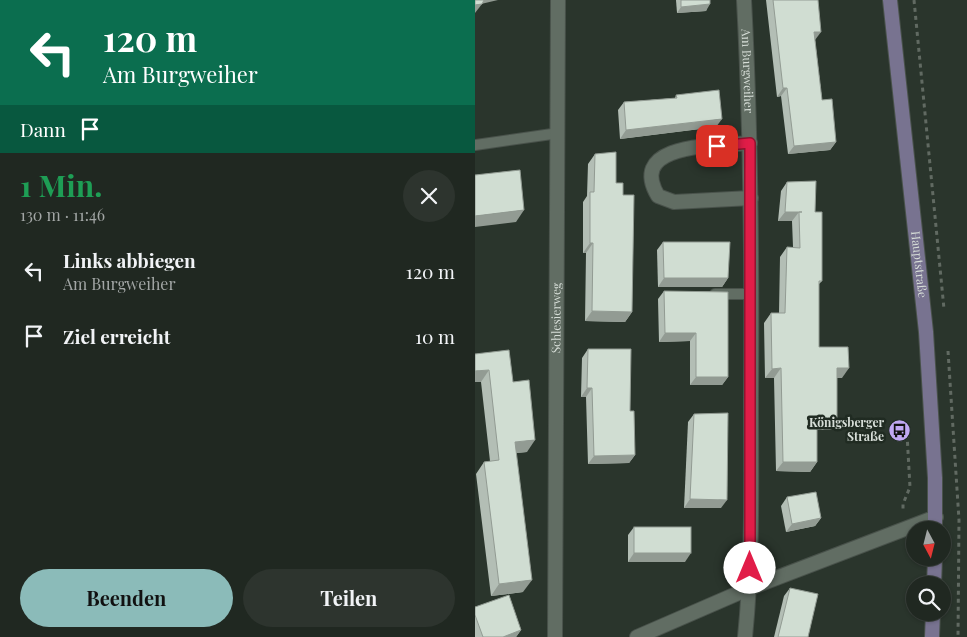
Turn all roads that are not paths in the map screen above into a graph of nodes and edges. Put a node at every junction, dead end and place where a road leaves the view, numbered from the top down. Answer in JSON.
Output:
{"nodes":[{"id":1,"x":558,"y":0,"type":"edge"},
{"id":2,"x":744,"y":0,"type":"edge"},
{"id":3,"x":890,"y":0,"type":"edge"},
{"id":4,"x":559,"y":133,"type":"junction"},
{"id":5,"x":750,"y":143,"type":"junction"},
{"id":6,"x":475,"y":145,"type":"edge"},
{"id":7,"x":751,"y":198,"type":"junction"},
{"id":8,"x":706,"y":294,"type":"edge"},
{"id":9,"x":752,"y":294,"type":"junction"},
{"id":10,"x":936,"y":521,"type":"edge"},
{"id":11,"x":906,"y":528,"type":"edge"},
{"id":12,"x":750,"y":588,"type":"junction"},
{"id":13,"x":933,"y":621,"type":"edge"},
{"id":14,"x":555,"y":637,"type":"edge"},
{"id":15,"x":637,"y":637,"type":"edge"},
{"id":16,"x":745,"y":637,"type":"edge"},
{"id":17,"x":932,"y":637,"type":"edge"}],
"edges":[{"from":1,"to":4,"type":"street","name":"Schlesierweg"},
{"from":2,"to":5,"type":"street","name":"Am Burgweiher"},
{"from":3,"to":10,"type":"main road","name":"Hauptstraße"},
{"from":4,"to":6,"type":"lane"},
{"from":4,"to":14,"type":"street","name":"Schlesierweg"},
{"from":5,"to":7,"type":"street","name":"Am Burgweiher"},
{"from":5,"to":7,"type":"street"},
{"from":7,"to":9,"type":"street","name":"Am Burgweiher"},
{"from":8,"to":9,"type":"lane"},
{"from":9,"to":12,"type":"street","name":"Am Burgweiher"},
{"from":11,"to":12,"type":"street"},
{"from":12,"to":15,"type":"street"},
{"from":12,"to":16,"type":"street","name":"Am Burgweiher"},
{"from":13,"to":17,"type":"main road"}]}
